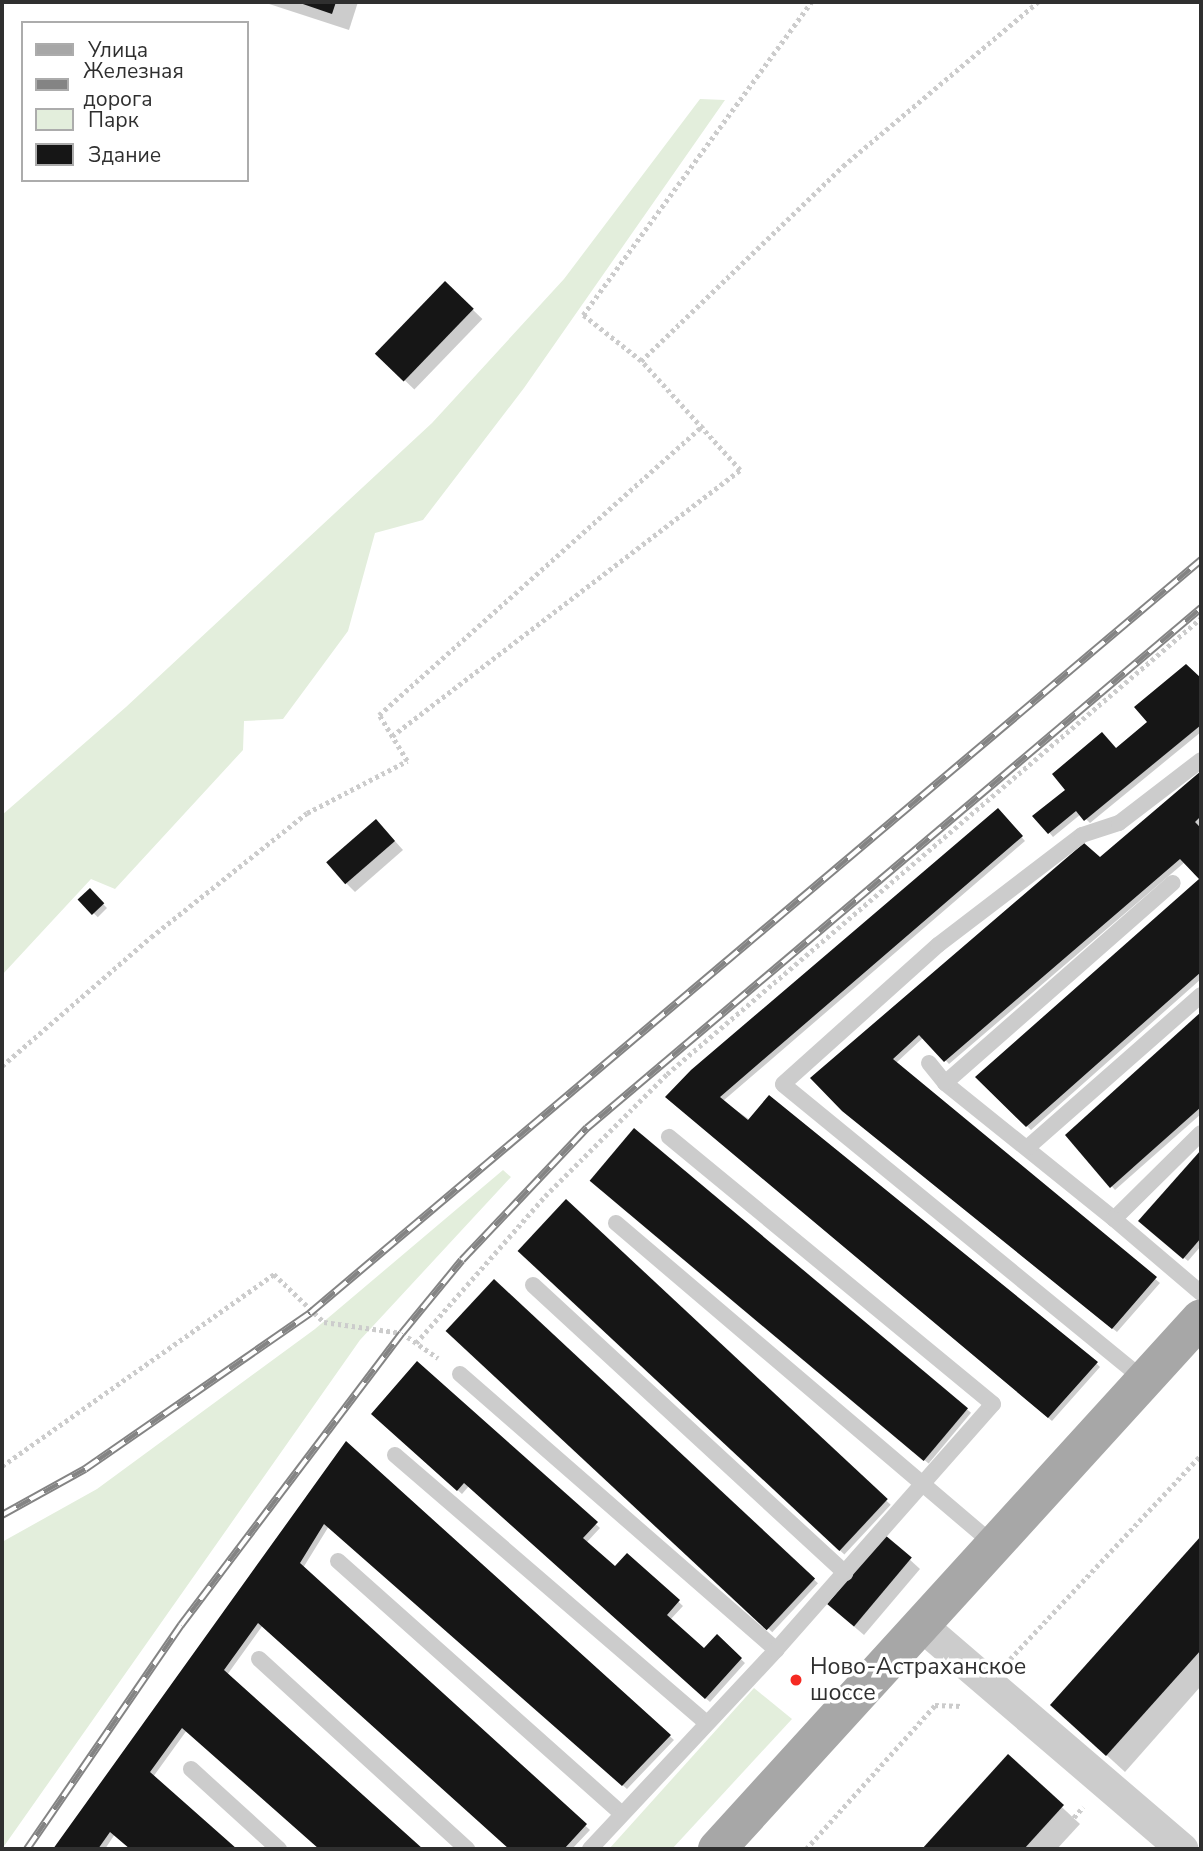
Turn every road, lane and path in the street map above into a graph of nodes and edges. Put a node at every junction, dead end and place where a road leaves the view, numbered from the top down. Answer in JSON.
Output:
{"nodes":[{"id":1,"x":811,"y":2,"type":"edge"},
{"id":2,"x":1038,"y":2,"type":"edge"},
{"id":3,"x":641,"y":360,"type":"junction"},
{"id":4,"x":703,"y":425,"type":"junction"},
{"id":5,"x":1201,"y":618,"type":"edge"},
{"id":6,"x":392,"y":736,"type":"junction"},
{"id":7,"x":1201,"y":760,"type":"edge"},
{"id":8,"x":1173,"y":883,"type":"dead end"},
{"id":9,"x":1201,"y":995,"type":"edge"},
{"id":10,"x":929,"y":1063,"type":"dead end"},
{"id":11,"x":2,"y":1066,"type":"edge"},
{"id":12,"x":946,"y":1083,"type":"junction"},
{"id":13,"x":1201,"y":1133,"type":"edge"},
{"id":14,"x":669,"y":1137,"type":"dead end"},
{"id":15,"x":1027,"y":1149,"type":"junction"},
{"id":16,"x":1114,"y":1219,"type":"junction"},
{"id":17,"x":616,"y":1223,"type":"dead end"},
{"id":18,"x":533,"y":1285,"type":"dead end"},
{"id":19,"x":1201,"y":1293,"type":"edge"},
{"id":20,"x":1201,"y":1318,"type":"edge"},
{"id":21,"x":416,"y":1343,"type":"junction"},
{"id":22,"x":460,"y":1374,"type":"joint"},
{"id":23,"x":1143,"y":1379,"type":"junction"},
{"id":24,"x":395,"y":1455,"type":"dead end"},
{"id":25,"x":1201,"y":1455,"type":"edge"},
{"id":26,"x":2,"y":1466,"type":"edge"},
{"id":27,"x":919,"y":1485,"type":"junction"},
{"id":28,"x":995,"y":1546,"type":"junction"},
{"id":29,"x":338,"y":1560,"type":"dead end"},
{"id":30,"x":845,"y":1573,"type":"junction"},
{"id":31,"x":922,"y":1626,"type":"junction"},
{"id":32,"x":776,"y":1650,"type":"junction"},
{"id":33,"x":259,"y":1659,"type":"dead end"},
{"id":34,"x":1004,"y":1664,"type":"dead end"},
{"id":35,"x":1201,"y":1676,"type":"edge"},
{"id":36,"x":967,"y":1706,"type":"dead end"},
{"id":37,"x":705,"y":1722,"type":"junction"},
{"id":38,"x":1120,"y":1766,"type":"dead end"},
{"id":39,"x":191,"y":1769,"type":"dead end"},
{"id":40,"x":1076,"y":1796,"type":"dead end"},
{"id":41,"x":621,"y":1813,"type":"junction"},
{"id":42,"x":279,"y":1849,"type":"edge"},
{"id":43,"x":467,"y":1849,"type":"edge"},
{"id":44,"x":590,"y":1849,"type":"edge"},
{"id":45,"x":717,"y":1849,"type":"edge"},
{"id":46,"x":806,"y":1849,"type":"edge"},
{"id":47,"x":1046,"y":1849,"type":"edge"},
{"id":48,"x":1182,"y":1849,"type":"edge"}],
"edges":[{"from":1,"to":3,"type":"path"},
{"from":2,"to":3,"type":"path"},
{"from":3,"to":4,"type":"path"},
{"from":4,"to":6,"type":"path"},
{"from":4,"to":6,"type":"path"},
{"from":5,"to":21,"type":"path"},
{"from":6,"to":11,"type":"path"},
{"from":7,"to":23,"type":"lane"},
{"from":8,"to":12,"type":"lane"},
{"from":9,"to":15,"type":"lane"},
{"from":10,"to":12,"type":"lane"},
{"from":12,"to":15,"type":"lane"},
{"from":13,"to":16,"type":"lane"},
{"from":14,"to":27,"type":"lane"},
{"from":15,"to":16,"type":"lane"},
{"from":16,"to":19,"type":"lane"},
{"from":17,"to":27,"type":"lane"},
{"from":18,"to":30,"type":"lane"},
{"from":20,"to":23,"type":"main road"},
{"from":21,"to":22,"type":"path"},
{"from":21,"to":26,"type":"path"},
{"from":22,"to":32,"type":"lane"},
{"from":23,"to":28,"type":"main road"},
{"from":24,"to":37,"type":"lane"},
{"from":25,"to":34,"type":"path"},
{"from":27,"to":28,"type":"lane"},
{"from":27,"to":30,"type":"lane"},
{"from":28,"to":31,"type":"main road"},
{"from":29,"to":41,"type":"lane"},
{"from":30,"to":32,"type":"lane"},
{"from":31,"to":45,"type":"main road"},
{"from":31,"to":48,"type":"street"},
{"from":32,"to":37,"type":"lane"},
{"from":33,"to":43,"type":"lane"},
{"from":35,"to":38,"type":"path"},
{"from":36,"to":46,"type":"path"},
{"from":37,"to":41,"type":"lane"},
{"from":39,"to":42,"type":"lane"},
{"from":40,"to":47,"type":"path"},
{"from":41,"to":44,"type":"lane"}]}
